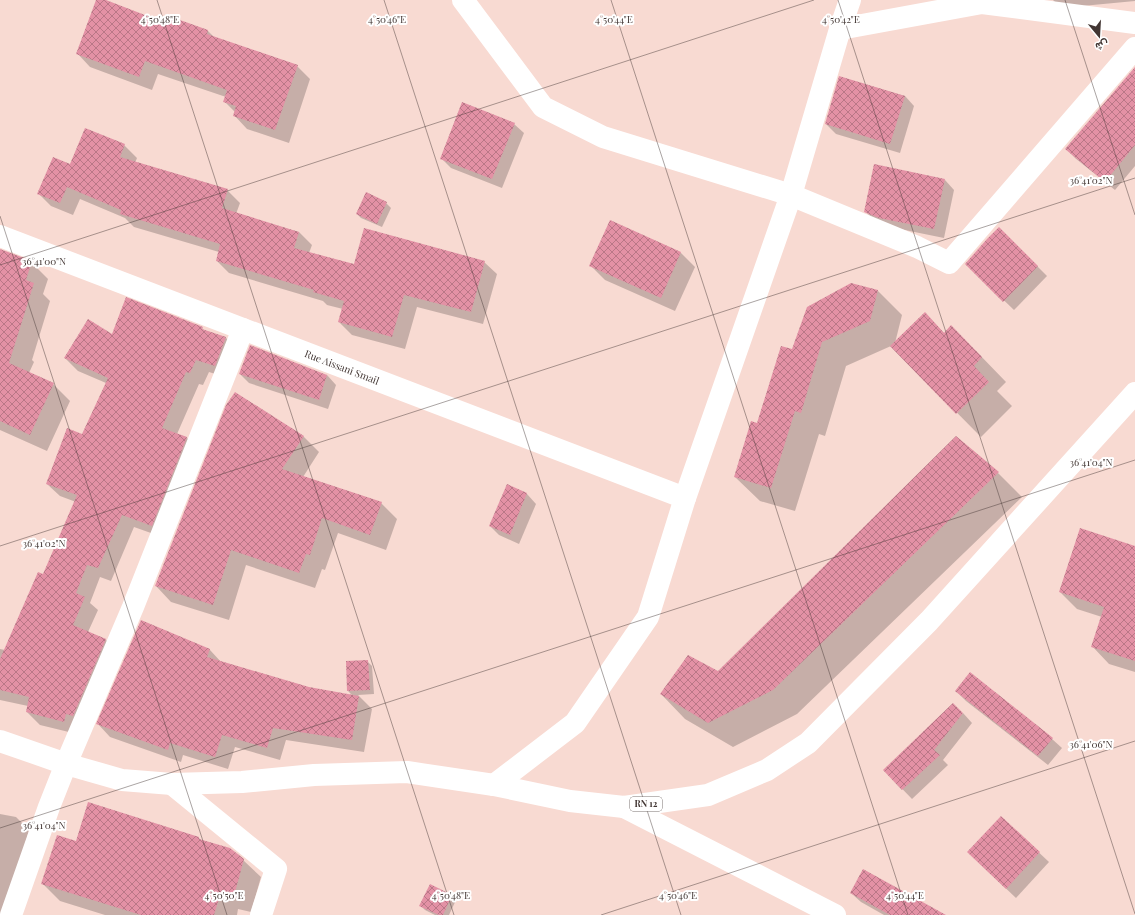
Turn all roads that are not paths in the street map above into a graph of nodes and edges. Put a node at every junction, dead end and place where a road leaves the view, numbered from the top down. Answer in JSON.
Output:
{"nodes":[{"id":1,"x":463,"y":0,"type":"edge"},
{"id":2,"x":850,"y":0,"type":"edge"},
{"id":3,"x":1135,"y":23,"type":"edge"},
{"id":4,"x":840,"y":29,"type":"junction"},
{"id":5,"x":1135,"y":48,"type":"edge"},
{"id":6,"x":791,"y":195,"type":"junction"},
{"id":7,"x":0,"y":236,"type":"edge"},
{"id":8,"x":243,"y":329,"type":"junction"},
{"id":9,"x":1135,"y":393,"type":"edge"},
{"id":10,"x":685,"y":498,"type":"junction"},
{"id":11,"x":0,"y":741,"type":"edge"},
{"id":12,"x":66,"y":764,"type":"junction"},
{"id":13,"x":172,"y":784,"type":"junction"},
{"id":14,"x":494,"y":785,"type":"junction"},
{"id":15,"x":624,"y":807,"type":"junction"},
{"id":16,"x":11,"y":915,"type":"edge"},
{"id":17,"x":261,"y":915,"type":"edge"},
{"id":18,"x":835,"y":915,"type":"edge"}],
"edges":[{"from":1,"to":6,"type":"street"},
{"from":2,"to":4,"type":"street"},
{"from":3,"to":4,"type":"street"},
{"from":4,"to":6,"type":"street"},
{"from":5,"to":6,"type":"street"},
{"from":6,"to":10,"type":"street"},
{"from":7,"to":8,"type":"street","name":"Rue Aissani Smail"},
{"from":8,"to":10,"type":"street","name":"Rue Aissani Smail"},
{"from":8,"to":12,"type":"street"},
{"from":9,"to":15,"type":"street","number":"RN 12"},
{"from":10,"to":14,"type":"street"},
{"from":11,"to":12,"type":"street","number":"RN 12"},
{"from":12,"to":13,"type":"street","number":"RN 12"},
{"from":12,"to":16,"type":"street"},
{"from":13,"to":14,"type":"street","number":"RN 12"},
{"from":13,"to":17,"type":"street"},
{"from":14,"to":15,"type":"street","number":"RN 12"},
{"from":15,"to":18,"type":"street"}]}
